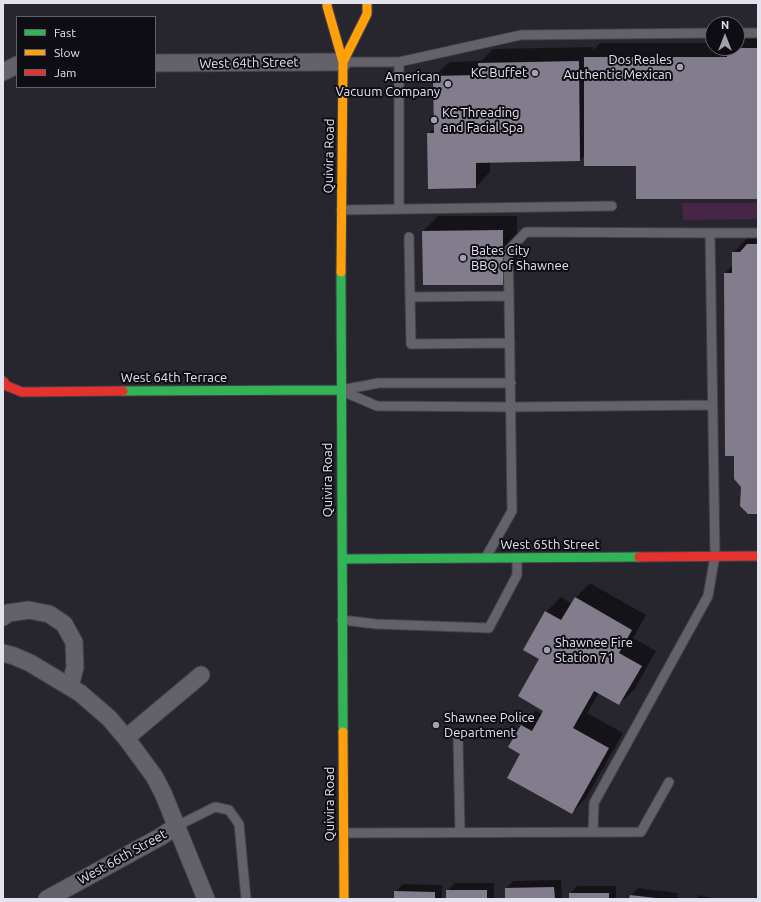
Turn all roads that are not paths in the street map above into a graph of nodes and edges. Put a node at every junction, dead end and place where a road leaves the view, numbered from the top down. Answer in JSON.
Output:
{"nodes":[{"id":1,"x":327,"y":3,"type":"edge"},
{"id":2,"x":367,"y":3,"type":"edge"},
{"id":3,"x":745,"y":33,"type":"edge"},
{"id":4,"x":758,"y":33,"type":"edge"},
{"id":5,"x":705,"y":34,"type":"edge"},
{"id":6,"x":343,"y":62,"type":"junction"},
{"id":7,"x":399,"y":62,"type":"junction"},
{"id":8,"x":156,"y":64,"type":"edge"},
{"id":9,"x":16,"y":66,"type":"edge"},
{"id":10,"x":3,"y":72,"type":"edge"},
{"id":11,"x":612,"y":206,"type":"dead end"},
{"id":12,"x":399,"y":209,"type":"junction"},
{"id":13,"x":341,"y":210,"type":"junction"},
{"id":14,"x":710,"y":233,"type":"junction"},
{"id":15,"x":758,"y":234,"type":"edge"},
{"id":16,"x":409,"y":237,"type":"dead end"},
{"id":17,"x":509,"y":296,"type":"junction"},
{"id":18,"x":410,"y":297,"type":"junction"},
{"id":19,"x":510,"y":343,"type":"junction"},
{"id":20,"x":510,"y":382,"type":"junction"},
{"id":21,"x":5,"y":383,"type":"edge"},
{"id":22,"x":341,"y":390,"type":"junction"},
{"id":23,"x":713,"y":404,"type":"junction"},
{"id":24,"x":510,"y":407,"type":"junction"},
{"id":25,"x":715,"y":556,"type":"junction"},
{"id":26,"x":758,"y":556,"type":"edge"},
{"id":27,"x":485,"y":558,"type":"junction"},
{"id":28,"x":517,"y":558,"type":"junction"},
{"id":29,"x":342,"y":559,"type":"junction"},
{"id":30,"x":3,"y":617,"type":"edge"},
{"id":31,"x":342,"y":620,"type":"junction"},
{"id":32,"x":3,"y":653,"type":"edge"},
{"id":33,"x":201,"y":675,"type":"dead end"},
{"id":34,"x":70,"y":687,"type":"junction"},
{"id":35,"x":126,"y":738,"type":"junction"},
{"id":36,"x":458,"y":739,"type":"dead end"},
{"id":37,"x":669,"y":782,"type":"dead end"},
{"id":38,"x":177,"y":826,"type":"junction"},
{"id":39,"x":460,"y":832,"type":"junction"},
{"id":40,"x":593,"y":832,"type":"junction"},
{"id":41,"x":344,"y":833,"type":"junction"},
{"id":42,"x":47,"y":899,"type":"edge"},
{"id":43,"x":206,"y":899,"type":"edge"},
{"id":44,"x":246,"y":899,"type":"edge"},
{"id":45,"x":344,"y":899,"type":"edge"}],
"edges":[{"from":1,"to":6,"type":"main road","name":"Quivira Road"},
{"from":2,"to":6,"type":"main road","name":"Quivira Road"},
{"from":3,"to":4,"type":"lane"},
{"from":5,"to":7,"type":"lane"},
{"from":6,"to":7,"type":"lane"},
{"from":6,"to":8,"type":"street","name":"West 64th Street"},
{"from":6,"to":13,"type":"main road","name":"Quivira Road"},
{"from":7,"to":12,"type":"lane"},
{"from":9,"to":10,"type":"street"},
{"from":11,"to":12,"type":"lane"},
{"from":12,"to":13,"type":"lane"},
{"from":13,"to":22,"type":"main road","name":"Quivira Road"},
{"from":14,"to":15,"type":"lane"},
{"from":14,"to":17,"type":"lane"},
{"from":14,"to":23,"type":"lane"},
{"from":16,"to":18,"type":"lane"},
{"from":17,"to":18,"type":"lane"},
{"from":17,"to":19,"type":"lane"},
{"from":18,"to":19,"type":"lane"},
{"from":19,"to":20,"type":"lane"},
{"from":20,"to":22,"type":"lane"},
{"from":20,"to":24,"type":"lane"},
{"from":21,"to":22,"type":"main road","name":"West 64th Terrace"},
{"from":22,"to":24,"type":"lane"},
{"from":22,"to":29,"type":"main road","name":"Quivira Road"},
{"from":23,"to":24,"type":"lane"},
{"from":23,"to":25,"type":"lane"},
{"from":24,"to":27,"type":"lane"},
{"from":25,"to":26,"type":"main road","name":"West 65th Street"},
{"from":25,"to":28,"type":"main road","name":"West 65th Street"},
{"from":25,"to":40,"type":"lane"},
{"from":27,"to":28,"type":"main road","name":"West 65th Street"},
{"from":27,"to":29,"type":"main road","name":"West 65th Street"},
{"from":28,"to":31,"type":"lane"},
{"from":29,"to":31,"type":"main road","name":"Quivira Road"},
{"from":30,"to":34,"type":"street"},
{"from":31,"to":41,"type":"main road","name":"Quivira Road"},
{"from":32,"to":34,"type":"street","name":"West 66th Street"},
{"from":33,"to":35,"type":"street"},
{"from":34,"to":35,"type":"street","name":"West 66th Street"},
{"from":35,"to":38,"type":"street","name":"West 66th Street"},
{"from":36,"to":39,"type":"lane"},
{"from":37,"to":40,"type":"lane"},
{"from":38,"to":42,"type":"street","name":"West 66th Street"},
{"from":38,"to":43,"type":"street","name":"West 66th Street"},
{"from":38,"to":44,"type":"lane"},
{"from":39,"to":40,"type":"lane"},
{"from":39,"to":41,"type":"lane"},
{"from":41,"to":45,"type":"main road","name":"Quivira Road"}]}
